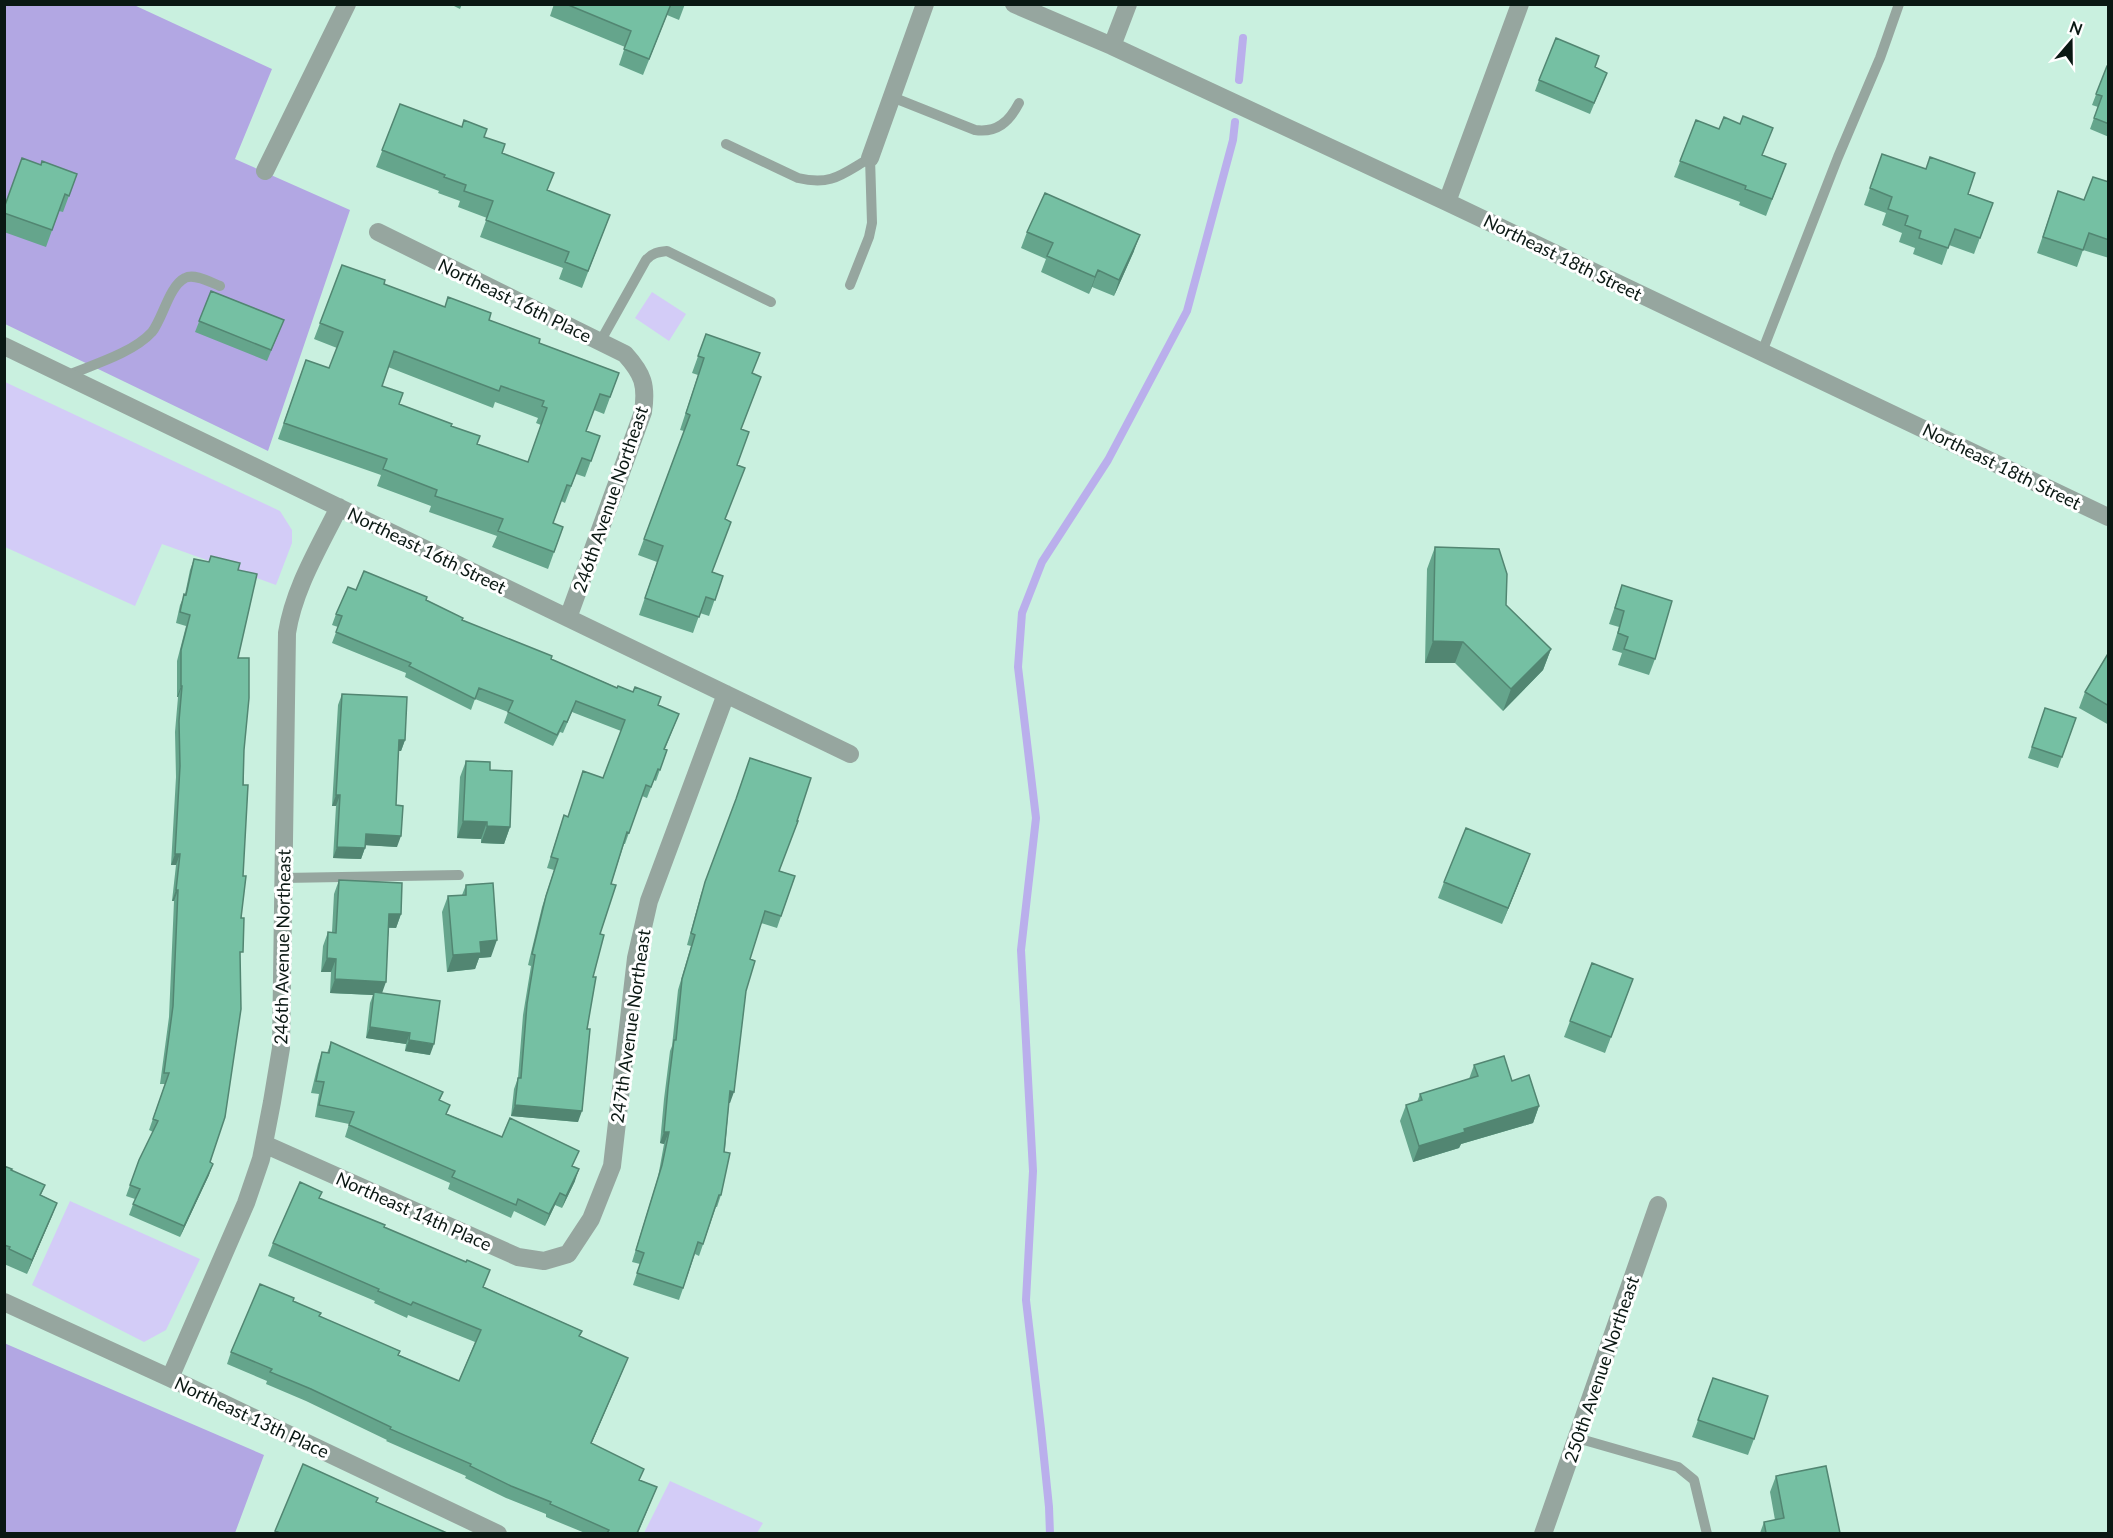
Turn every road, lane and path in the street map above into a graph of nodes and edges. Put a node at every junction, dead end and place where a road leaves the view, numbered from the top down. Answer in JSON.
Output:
{"nodes":[{"id":1,"x":347,"y":4,"type":"edge"},
{"id":2,"x":925,"y":4,"type":"edge"},
{"id":3,"x":1014,"y":4,"type":"edge"},
{"id":4,"x":1128,"y":4,"type":"edge"},
{"id":5,"x":1520,"y":4,"type":"edge"},
{"id":6,"x":1899,"y":4,"type":"edge"},
{"id":7,"x":1112,"y":46,"type":"junction"},
{"id":8,"x":892,"y":97,"type":"junction"},
{"id":9,"x":1019,"y":104,"type":"dead end"},
{"id":10,"x":726,"y":144,"type":"dead end"},
{"id":11,"x":870,"y":158,"type":"junction"},
{"id":12,"x":265,"y":171,"type":"dead end"},
{"id":13,"x":1447,"y":202,"type":"junction"},
{"id":14,"x":378,"y":232,"type":"dead end"},
{"id":15,"x":850,"y":285,"type":"dead end"},
{"id":16,"x":220,"y":286,"type":"dead end"},
{"id":17,"x":771,"y":302,"type":"dead end"},
{"id":18,"x":600,"y":342,"type":"junction"},
{"id":19,"x":4,"y":346,"type":"edge"},
{"id":20,"x":1762,"y":352,"type":"junction"},
{"id":21,"x":66,"y":376,"type":"junction"},
{"id":22,"x":642,"y":379,"type":"joint"},
{"id":23,"x":339,"y":507,"type":"junction"},
{"id":24,"x":2109,"y":518,"type":"edge"},
{"id":25,"x":568,"y":618,"type":"junction"},
{"id":26,"x":726,"y":694,"type":"junction"},
{"id":27,"x":850,"y":754,"type":"dead end"},
{"id":28,"x":459,"y":875,"type":"dead end"},
{"id":29,"x":283,"y":878,"type":"junction"},
{"id":30,"x":264,"y":1144,"type":"junction"},
{"id":31,"x":1659,"y":1205,"type":"dead end"},
{"id":32,"x":568,"y":1254,"type":"joint"},
{"id":33,"x":4,"y":1302,"type":"edge"},
{"id":34,"x":170,"y":1378,"type":"junction"},
{"id":35,"x":1577,"y":1438,"type":"junction"},
{"id":36,"x":498,"y":1533,"type":"edge"},
{"id":37,"x":1542,"y":1533,"type":"edge"},
{"id":38,"x":1707,"y":1533,"type":"edge"}],
"edges":[{"from":1,"to":12,"type":"street"},
{"from":2,"to":8,"type":"street"},
{"from":3,"to":7,"type":"street","name":"Northeast 18th Street"},
{"from":4,"to":7,"type":"street"},
{"from":5,"to":13,"type":"street"},
{"from":6,"to":20,"type":"lane"},
{"from":7,"to":13,"type":"street","name":"Northeast 18th Street"},
{"from":8,"to":9,"type":"lane"},
{"from":8,"to":11,"type":"street"},
{"from":10,"to":11,"type":"lane"},
{"from":11,"to":15,"type":"lane"},
{"from":13,"to":20,"type":"street","name":"Northeast 18th Street"},
{"from":14,"to":18,"type":"street","name":"Northeast 16th Place"},
{"from":16,"to":21,"type":"lane"},
{"from":17,"to":18,"type":"lane"},
{"from":18,"to":22,"type":"street","name":"Northeast 16th Place"},
{"from":19,"to":21,"type":"street","name":"Northeast 16th Street"},
{"from":20,"to":24,"type":"street","name":"Northeast 18th Street"},
{"from":21,"to":23,"type":"street","name":"Northeast 16th Street"},
{"from":22,"to":25,"type":"street","name":"246th Avenue Northeast"},
{"from":23,"to":25,"type":"street","name":"Northeast 16th Street"},
{"from":23,"to":29,"type":"street","name":"246th Avenue Northeast"},
{"from":25,"to":26,"type":"street","name":"Northeast 16th Street"},
{"from":26,"to":27,"type":"street","name":"Northeast 16th Street"},
{"from":26,"to":32,"type":"street","name":"247th Avenue Northeast"},
{"from":28,"to":29,"type":"lane"},
{"from":29,"to":30,"type":"street","name":"246th Avenue Northeast"},
{"from":30,"to":32,"type":"street","name":"Northeast 14th Place"},
{"from":30,"to":34,"type":"street","name":"246th Avenue Northeast"},
{"from":31,"to":35,"type":"street","name":"250th Avenue Northeast"},
{"from":33,"to":34,"type":"street","name":"Northeast 13th Place"},
{"from":34,"to":36,"type":"street","name":"Northeast 13th Place"},
{"from":35,"to":37,"type":"street","name":"250th Avenue Northeast"},
{"from":35,"to":38,"type":"lane"}]}
